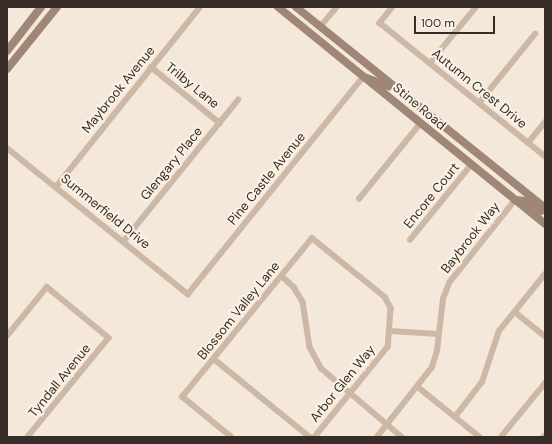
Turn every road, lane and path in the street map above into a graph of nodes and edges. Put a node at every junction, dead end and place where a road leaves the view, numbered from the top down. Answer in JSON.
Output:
{"nodes":[{"id":1,"x":41,"y":7,"type":"edge"},
{"id":2,"x":49,"y":7,"type":"edge"},
{"id":3,"x":57,"y":7,"type":"edge"},
{"id":4,"x":200,"y":7,"type":"edge"},
{"id":5,"x":279,"y":7,"type":"edge"},
{"id":6,"x":296,"y":7,"type":"edge"},
{"id":7,"x":337,"y":7,"type":"edge"},
{"id":8,"x":393,"y":7,"type":"edge"},
{"id":9,"x":476,"y":7,"type":"edge"},
{"id":10,"x":320,"y":27,"type":"junction"},
{"id":11,"x":535,"y":34,"type":"dead end"},
{"id":12,"x":31,"y":39,"type":"junction"},
{"id":13,"x":7,"y":51,"type":"edge"},
{"id":14,"x":430,"y":63,"type":"junction"},
{"id":15,"x":151,"y":67,"type":"junction"},
{"id":16,"x":7,"y":69,"type":"edge"},
{"id":17,"x":363,"y":77,"type":"junction"},
{"id":18,"x":403,"y":94,"type":"junction"},
{"id":19,"x":238,"y":100,"type":"dead end"},
{"id":20,"x":479,"y":103,"type":"junction"},
{"id":21,"x":220,"y":122,"type":"junction"},
{"id":22,"x":545,"y":122,"type":"edge"},
{"id":23,"x":420,"y":124,"type":"junction"},
{"id":24,"x":528,"y":143,"type":"junction"},
{"id":25,"x":7,"y":148,"type":"edge"},
{"id":26,"x":545,"y":156,"type":"edge"},
{"id":27,"x":471,"y":165,"type":"junction"},
{"id":28,"x":56,"y":187,"type":"junction"},
{"id":29,"x":359,"y":199,"type":"dead end"},
{"id":30,"x":515,"y":200,"type":"junction"},
{"id":31,"x":545,"y":208,"type":"edge"},
{"id":32,"x":545,"y":213,"type":"edge"},
{"id":33,"x":545,"y":224,"type":"edge"},
{"id":34,"x":312,"y":238,"type":"joint"},
{"id":35,"x":410,"y":240,"type":"dead end"},
{"id":36,"x":123,"y":242,"type":"junction"},
{"id":37,"x":545,"y":274,"type":"edge"},
{"id":38,"x":282,"y":276,"type":"junction"},
{"id":39,"x":188,"y":294,"type":"joint"},
{"id":40,"x":515,"y":312,"type":"junction"},
{"id":41,"x":390,"y":332,"type":"junction"},
{"id":42,"x":438,"y":334,"type":"junction"},
{"id":43,"x":7,"y":336,"type":"edge"},
{"id":44,"x":545,"y":336,"type":"edge"},
{"id":45,"x":214,"y":359,"type":"junction"},
{"id":46,"x":545,"y":383,"type":"edge"},
{"id":47,"x":418,"y":387,"type":"junction"},
{"id":48,"x":350,"y":394,"type":"junction"},
{"id":49,"x":455,"y":417,"type":"junction"},
{"id":50,"x":387,"y":425,"type":"junction"},
{"id":51,"x":28,"y":437,"type":"edge"},
{"id":52,"x":231,"y":437,"type":"edge"},
{"id":53,"x":310,"y":437,"type":"edge"},
{"id":54,"x":315,"y":437,"type":"edge"},
{"id":55,"x":377,"y":437,"type":"edge"},
{"id":56,"x":402,"y":437,"type":"edge"},
{"id":57,"x":480,"y":437,"type":"edge"},
{"id":58,"x":501,"y":437,"type":"edge"}],
"edges":[{"from":1,"to":13,"type":"main road"},
{"from":2,"to":12,"type":"main road"},
{"from":3,"to":12,"type":"main road"},
{"from":4,"to":15,"type":"street","name":"Maybrook Avenue"},
{"from":5,"to":10,"type":"main road"},
{"from":5,"to":17,"type":"main road","name":"Stine Road"},
{"from":6,"to":10,"type":"main road","name":"Stine Road"},
{"from":7,"to":10,"type":"street"},
{"from":8,"to":14,"type":"street","name":"Autumn Crest Drive"},
{"from":9,"to":14,"type":"street"},
{"from":10,"to":18,"type":"main road","name":"Stine Road"},
{"from":11,"to":20,"type":"street"},
{"from":12,"to":16,"type":"main road"},
{"from":14,"to":20,"type":"street","name":"Autumn Crest Drive"},
{"from":15,"to":21,"type":"street","name":"Trilby Lane"},
{"from":15,"to":28,"type":"street","name":"Maybrook Avenue"},
{"from":17,"to":18,"type":"main road"},
{"from":17,"to":23,"type":"main road","name":"Stine Road"},
{"from":17,"to":39,"type":"street","name":"Pine Castle Avenue"},
{"from":18,"to":31,"type":"main road","name":"Stine Road"},
{"from":19,"to":21,"type":"street","name":"Glengary Place"},
{"from":20,"to":24,"type":"street","name":"Autumn Crest Drive"},
{"from":21,"to":36,"type":"street","name":"Glengary Place"},
{"from":22,"to":24,"type":"street"},
{"from":23,"to":27,"type":"main road","name":"Stine Road"},
{"from":23,"to":29,"type":"street"},
{"from":24,"to":26,"type":"street","name":"Autumn Crest Drive"},
{"from":25,"to":28,"type":"street","name":"Summerfield Drive"},
{"from":27,"to":30,"type":"main road","name":"Stine Road"},
{"from":27,"to":35,"type":"street","name":"Encore Court"},
{"from":28,"to":36,"type":"street","name":"Summerfield Drive"},
{"from":30,"to":32,"type":"main road"},
{"from":30,"to":33,"type":"main road","name":"Stine Road"},
{"from":30,"to":42,"type":"street","name":"Baybrook Way"},
{"from":34,"to":38,"type":"street","name":"Blossom Valley Lane"},
{"from":34,"to":41,"type":"street","name":"Arbor Glen Way"},
{"from":36,"to":39,"type":"street","name":"Summerfield Drive"},
{"from":37,"to":40,"type":"street"},
{"from":38,"to":45,"type":"street","name":"Blossom Valley Lane"},
{"from":38,"to":48,"type":"street"},
{"from":40,"to":44,"type":"street"},
{"from":40,"to":49,"type":"street"},
{"from":41,"to":42,"type":"street"},
{"from":41,"to":48,"type":"street","name":"Arbor Glen Way"},
{"from":42,"to":47,"type":"street","name":"Baybrook Way"},
{"from":43,"to":51,"type":"street","name":"Tyndall Avenue"},
{"from":45,"to":52,"type":"street","name":"Blossom Valley Lane"},
{"from":45,"to":53,"type":"street"},
{"from":46,"to":58,"type":"street"},
{"from":47,"to":49,"type":"street"},
{"from":47,"to":50,"type":"street","name":"Baybrook Way"},
{"from":48,"to":50,"type":"street"},
{"from":48,"to":54,"type":"street","name":"Arbor Glen Way"},
{"from":49,"to":57,"type":"street"},
{"from":50,"to":55,"type":"street","name":"Baybrook Way"},
{"from":50,"to":56,"type":"street"}]}
